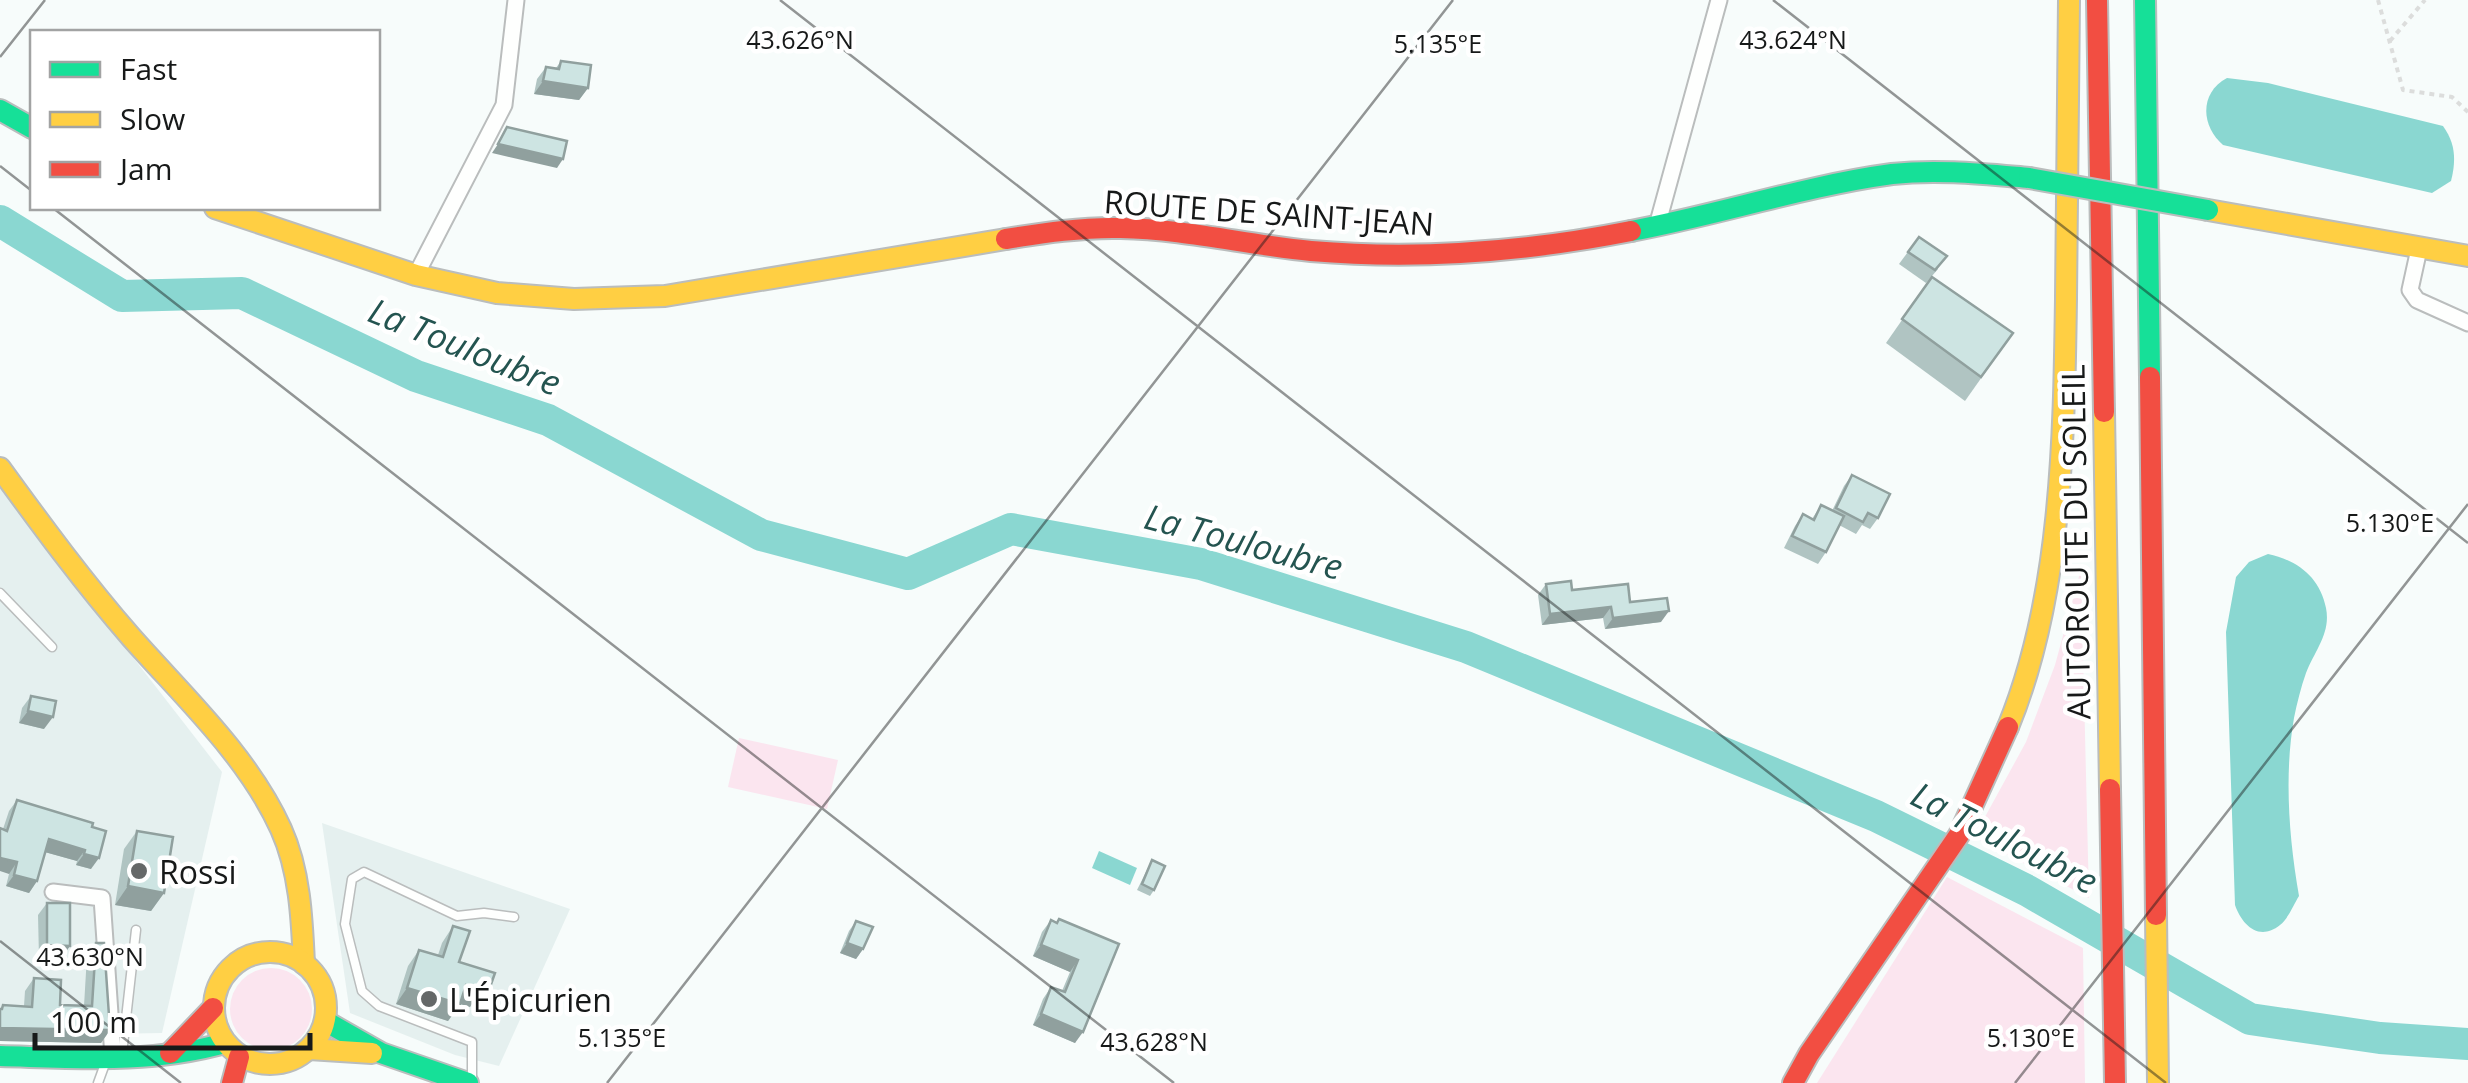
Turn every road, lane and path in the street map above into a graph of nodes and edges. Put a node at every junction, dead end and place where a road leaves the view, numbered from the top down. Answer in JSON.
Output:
{"nodes":[{"id":1,"x":516,"y":0,"type":"edge"},
{"id":2,"x":1720,"y":0,"type":"edge"},
{"id":3,"x":2069,"y":0,"type":"edge"},
{"id":4,"x":2097,"y":0,"type":"edge"},
{"id":5,"x":2145,"y":0,"type":"edge"},
{"id":6,"x":2378,"y":0,"type":"edge"},
{"id":7,"x":2425,"y":0,"type":"edge"},
{"id":8,"x":2390,"y":41,"type":"junction"},
{"id":9,"x":0,"y":110,"type":"edge"},
{"id":10,"x":2468,"y":112,"type":"edge"},
{"id":11,"x":30,"y":127,"type":"edge"},
{"id":12,"x":221,"y":210,"type":"edge"},
{"id":13,"x":1657,"y":226,"type":"junction"},
{"id":14,"x":2419,"y":249,"type":"junction"},
{"id":15,"x":2468,"y":256,"type":"edge"},
{"id":16,"x":416,"y":276,"type":"junction"},
{"id":17,"x":2468,"y":322,"type":"edge"},
{"id":18,"x":0,"y":468,"type":"edge"},
{"id":19,"x":0,"y":593,"type":"edge"},
{"id":20,"x":52,"y":647,"type":"dead end"},
{"id":21,"x":53,"y":892,"type":"dead end"},
{"id":22,"x":301,"y":907,"type":"junction"},
{"id":23,"x":514,"y":917,"type":"dead end"},
{"id":24,"x":136,"y":930,"type":"dead end"},
{"id":25,"x":274,"y":952,"type":"junction"},
{"id":26,"x":304,"y":964,"type":"junction"},
{"id":27,"x":2157,"y":1003,"type":"junction"},
{"id":28,"x":213,"y":1008,"type":"junction"},
{"id":29,"x":325,"y":1022,"type":"junction"},
{"id":30,"x":309,"y":1049,"type":"junction"},
{"id":31,"x":232,"y":1050,"type":"junction"},
{"id":32,"x":381,"y":1053,"type":"junction"},
{"id":33,"x":170,"y":1054,"type":"junction"},
{"id":34,"x":0,"y":1056,"type":"edge"},
{"id":35,"x":114,"y":1057,"type":"junction"},
{"id":36,"x":98,"y":1083,"type":"edge"},
{"id":37,"x":232,"y":1083,"type":"edge"},
{"id":38,"x":470,"y":1083,"type":"edge"},
{"id":39,"x":1793,"y":1083,"type":"edge"},
{"id":40,"x":2114,"y":1083,"type":"edge"},
{"id":41,"x":2158,"y":1083,"type":"edge"},
{"id":42,"x":2170,"y":1083,"type":"edge"}],
"edges":[{"from":1,"to":16,"type":"street"},
{"from":2,"to":13,"type":"street"},
{"from":3,"to":39,"type":"main road"},
{"from":4,"to":40,"type":"main road","name":"AUTOROUTE DU SOLEIL"},
{"from":5,"to":27,"type":"main road"},
{"from":6,"to":8,"type":"path"},
{"from":7,"to":8,"type":"path"},
{"from":8,"to":10,"type":"path"},
{"from":9,"to":11,"type":"main road"},
{"from":12,"to":16,"type":"main road","name":"ROUTE DE SAINT-JEAN"},
{"from":13,"to":14,"type":"main road","name":"ROUTE DE SAINT-JEAN","bridge":true},
{"from":13,"to":16,"type":"main road","name":"ROUTE DE SAINT-JEAN"},
{"from":14,"to":15,"type":"main road","name":"ROUTE DE SAINT-JEAN"},
{"from":14,"to":17,"type":"street"},
{"from":18,"to":22,"type":"main road"},
{"from":19,"to":20,"type":"lane"},
{"from":21,"to":35,"type":"street"},
{"from":22,"to":25,"type":"main road"},
{"from":22,"to":26,"type":"main road"},
{"from":23,"to":38,"type":"lane"},
{"from":24,"to":35,"type":"lane"},
{"from":25,"to":26,"type":"main road"},
{"from":25,"to":28,"type":"main road"},
{"from":26,"to":29,"type":"main road"},
{"from":27,"to":41,"type":"main road"},
{"from":27,"to":42,"type":"main road"},
{"from":28,"to":31,"type":"main road"},
{"from":28,"to":33,"type":"main road"},
{"from":29,"to":30,"type":"main road"},
{"from":29,"to":32,"type":"main road"},
{"from":30,"to":31,"type":"main road"},
{"from":30,"to":32,"type":"main road"},
{"from":31,"to":33,"type":"main road"},
{"from":31,"to":37,"type":"main road"},
{"from":32,"to":38,"type":"main road"},
{"from":33,"to":35,"type":"main road"},
{"from":34,"to":35,"type":"main road"},
{"from":35,"to":36,"type":"lane"}]}
